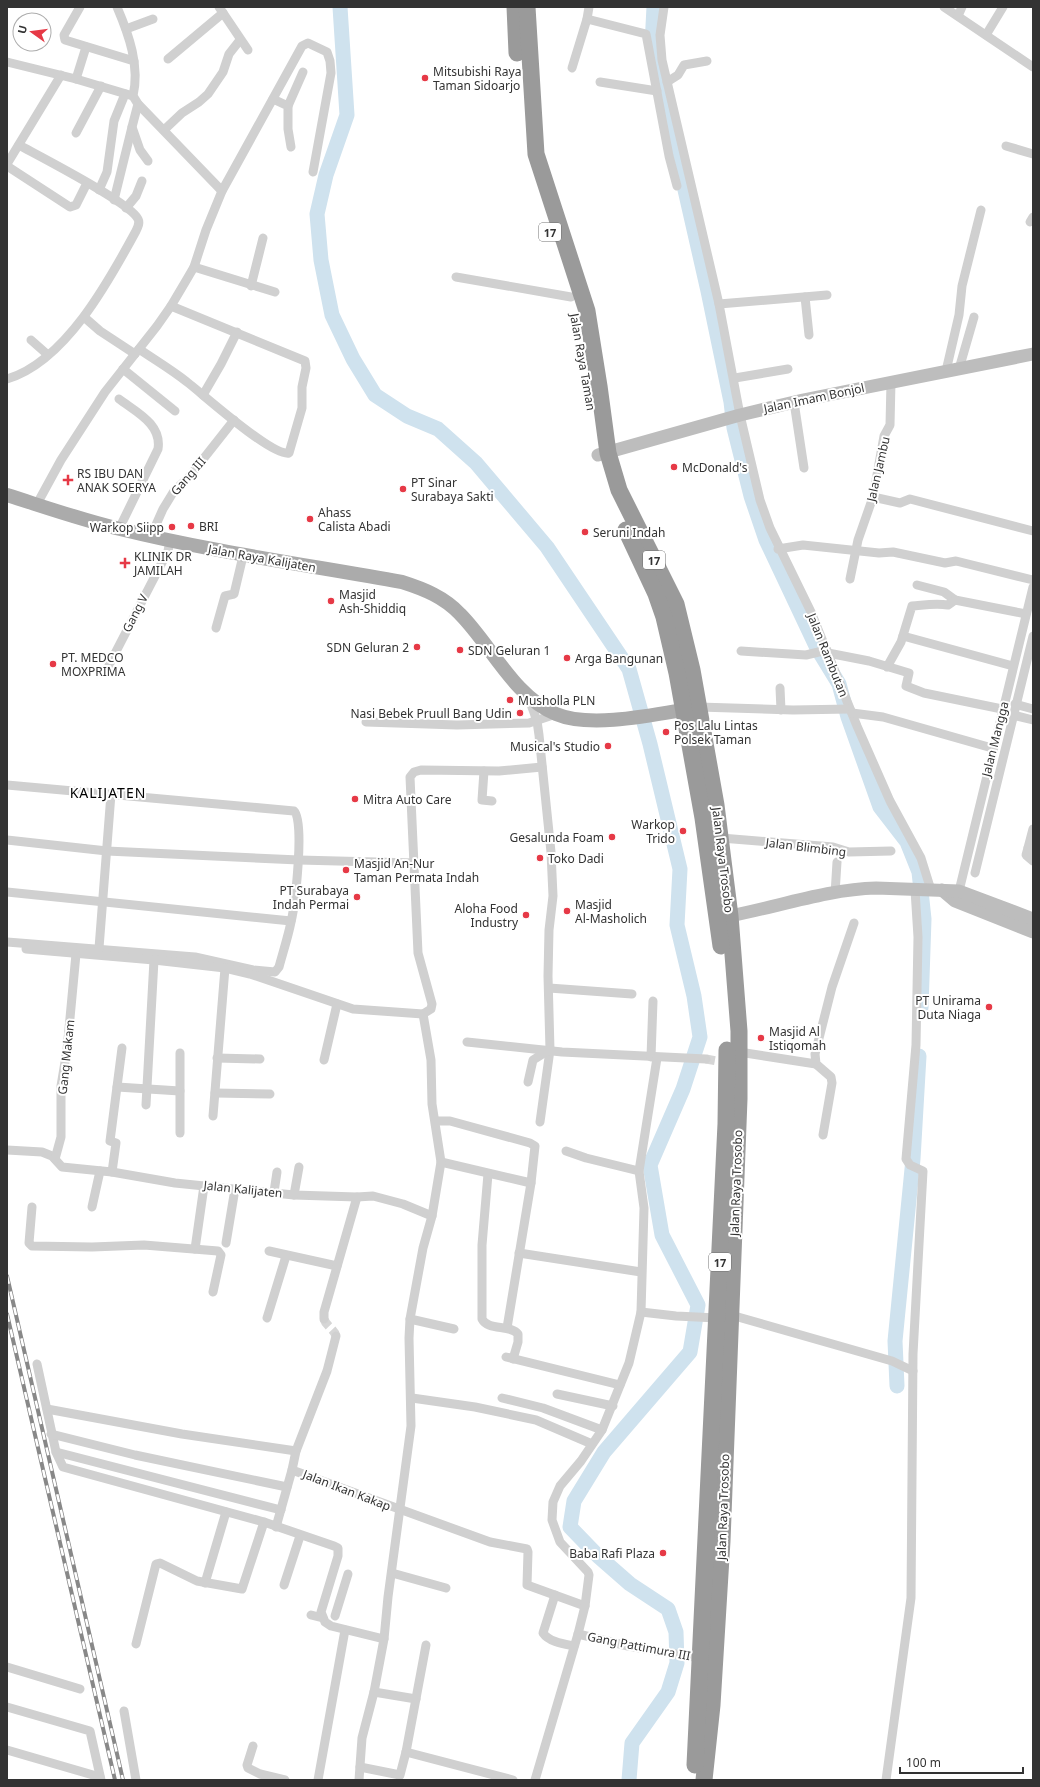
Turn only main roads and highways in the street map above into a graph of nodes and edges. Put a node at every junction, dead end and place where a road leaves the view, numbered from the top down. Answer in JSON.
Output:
{"nodes":[{"id":1,"x":514,"y":7,"type":"edge"},
{"id":2,"x":527,"y":7,"type":"edge"},
{"id":3,"x":603,"y":454,"type":"junction"},
{"id":4,"x":7,"y":495,"type":"edge"},
{"id":5,"x":691,"y":709,"type":"junction"},
{"id":6,"x":728,"y":1058,"type":"junction"},
{"id":7,"x":714,"y":1533,"type":"junction"},
{"id":8,"x":694,"y":1780,"type":"edge"},
{"id":9,"x":704,"y":1780,"type":"edge"}],
"edges":[{"from":1,"to":3,"type":"highway","name":"Jalan Raya Taman","number":"17"},
{"from":2,"to":3,"type":"highway","name":"Jalan Raya Taman","number":"17"},
{"from":3,"to":5,"type":"highway","name":"Jalan Raya Taman","number":"17"},
{"from":4,"to":5,"type":"main road","name":"Jalan Raya Kalijaten"},
{"from":5,"to":6,"type":"highway","name":"Jalan Raya Trosobo","number":"17"},
{"from":5,"to":6,"type":"highway","name":"Jalan Raya Trosobo","number":"17"},
{"from":6,"to":7,"type":"highway","name":"Jalan Raya Trosobo","number":"17"},
{"from":7,"to":8,"type":"highway","name":"Jalan Raya Trosobo","number":"17"},
{"from":7,"to":9,"type":"highway","name":"Jalan Raya Trosobo","number":"17"}]}
